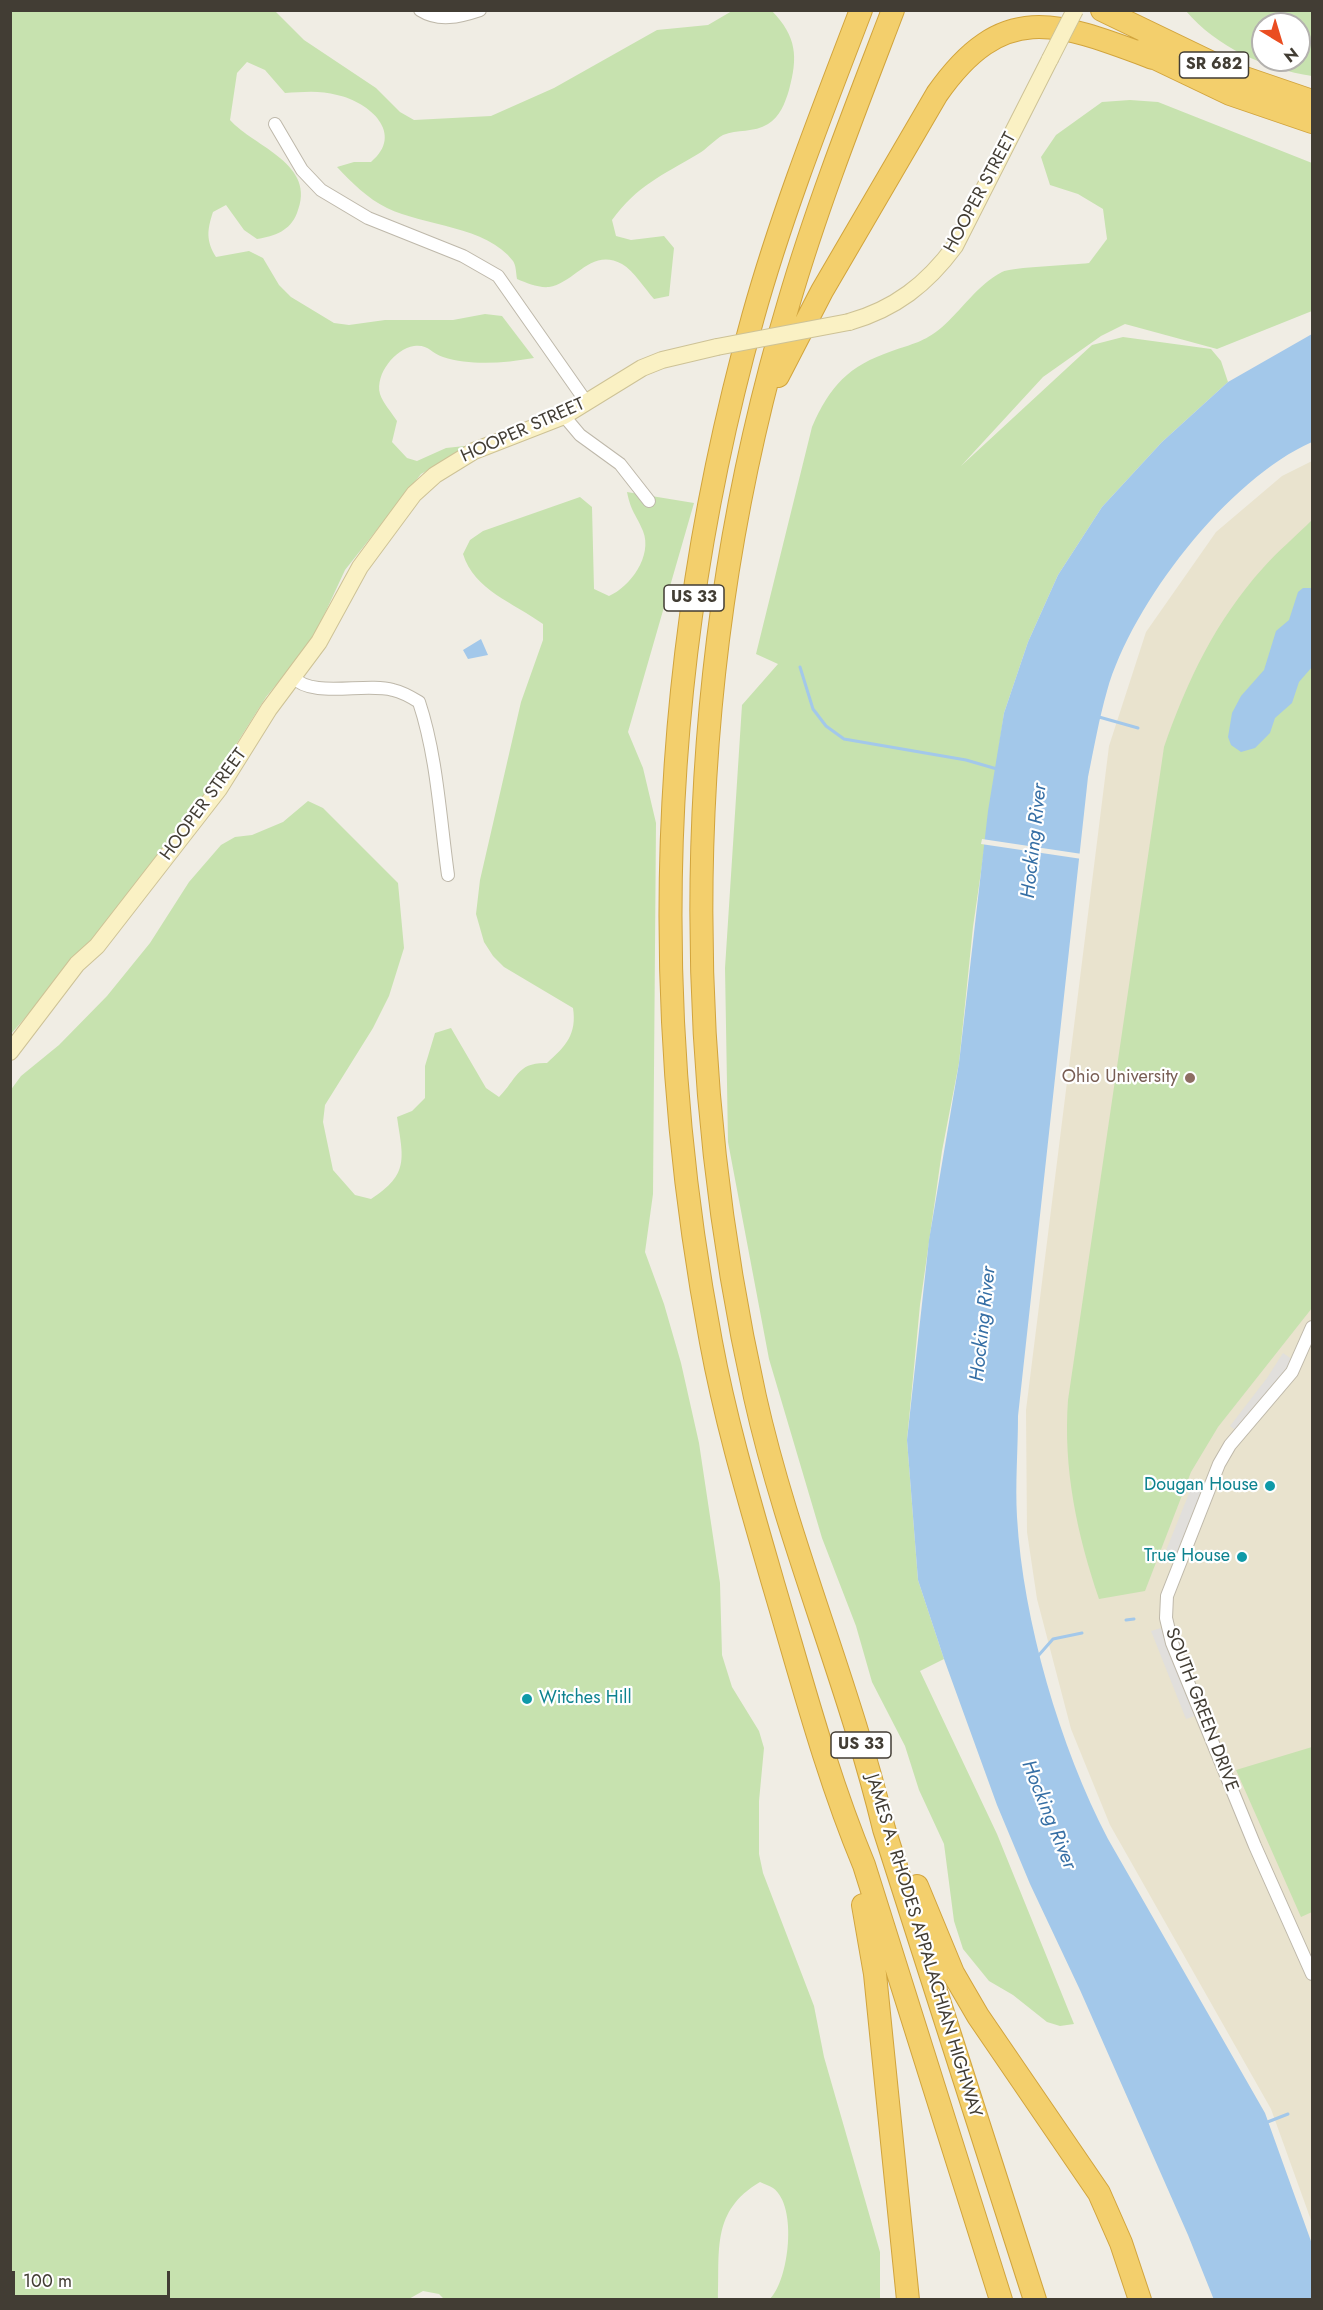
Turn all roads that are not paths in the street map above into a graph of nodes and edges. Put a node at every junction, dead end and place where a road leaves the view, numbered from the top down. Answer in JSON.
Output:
{"nodes":[{"id":1,"x":420,"y":10,"type":"edge"},
{"id":2,"x":480,"y":10,"type":"edge"},
{"id":3,"x":861,"y":10,"type":"edge"},
{"id":4,"x":893,"y":10,"type":"edge"},
{"id":5,"x":1065,"y":10,"type":"edge"},
{"id":6,"x":1075,"y":10,"type":"edge"},
{"id":7,"x":1110,"y":13,"type":"edge"},
{"id":8,"x":1153,"y":58,"type":"junction"},
{"id":9,"x":1312,"y":101,"type":"edge"},
{"id":10,"x":1312,"y":122,"type":"edge"},
{"id":11,"x":275,"y":124,"type":"dead end"},
{"id":12,"x":587,"y":403,"type":"junction"},
{"id":13,"x":759,"y":414,"type":"junction"},
{"id":14,"x":564,"y":416,"type":"junction"},
{"id":15,"x":649,"y":501,"type":"dead end"},
{"id":16,"x":293,"y":677,"type":"junction"},
{"id":17,"x":448,"y":875,"type":"dead end"},
{"id":18,"x":10,"y":1052,"type":"edge"},
{"id":19,"x":1312,"y":1327,"type":"edge"},
{"id":20,"x":871,"y":1777,"type":"junction"},
{"id":21,"x":849,"y":1830,"type":"junction"},
{"id":22,"x":1312,"y":1974,"type":"edge"},
{"id":23,"x":1032,"y":2289,"type":"edge"},
{"id":24,"x":998,"y":2290,"type":"edge"},
{"id":25,"x":908,"y":2300,"type":"edge"},
{"id":26,"x":1140,"y":2300,"type":"edge"}],
"edges":[{"from":1,"to":2,"type":"street"},
{"from":3,"to":21,"type":"highway","name":"JAMES A. RHODES APPALACHIAN HIGHWAY","number":"US 33"},
{"from":4,"to":13,"type":"highway","name":"JAMES A. RHODES APPALACHIAN HIGHWAY","number":"US 33"},
{"from":5,"to":8,"type":"highway"},
{"from":6,"to":12,"type":"street","name":"HOOPER STREET","bridge":true},
{"from":7,"to":9,"type":"highway","number":"SR 682"},
{"from":8,"to":10,"type":"highway","number":"SR 682"},
{"from":8,"to":13,"type":"highway"},
{"from":11,"to":12,"type":"street"},
{"from":12,"to":14,"type":"street","name":"HOOPER STREET"},
{"from":13,"to":20,"type":"highway","name":"JAMES A. RHODES APPALACHIAN HIGHWAY","number":"US 33"},
{"from":14,"to":15,"type":"street"},
{"from":14,"to":16,"type":"street","name":"HOOPER STREET"},
{"from":16,"to":17,"type":"street"},
{"from":16,"to":18,"type":"street","name":"HOOPER STREET"},
{"from":19,"to":22,"type":"street","name":"SOUTH GREEN DRIVE"},
{"from":20,"to":23,"type":"highway","name":"JAMES A. RHODES APPALACHIAN HIGHWAY","number":"US 33"},
{"from":20,"to":26,"type":"highway"},
{"from":21,"to":24,"type":"highway","name":"JAMES A. RHODES APPALACHIAN HIGHWAY","number":"US 33"},
{"from":21,"to":25,"type":"highway"}]}
